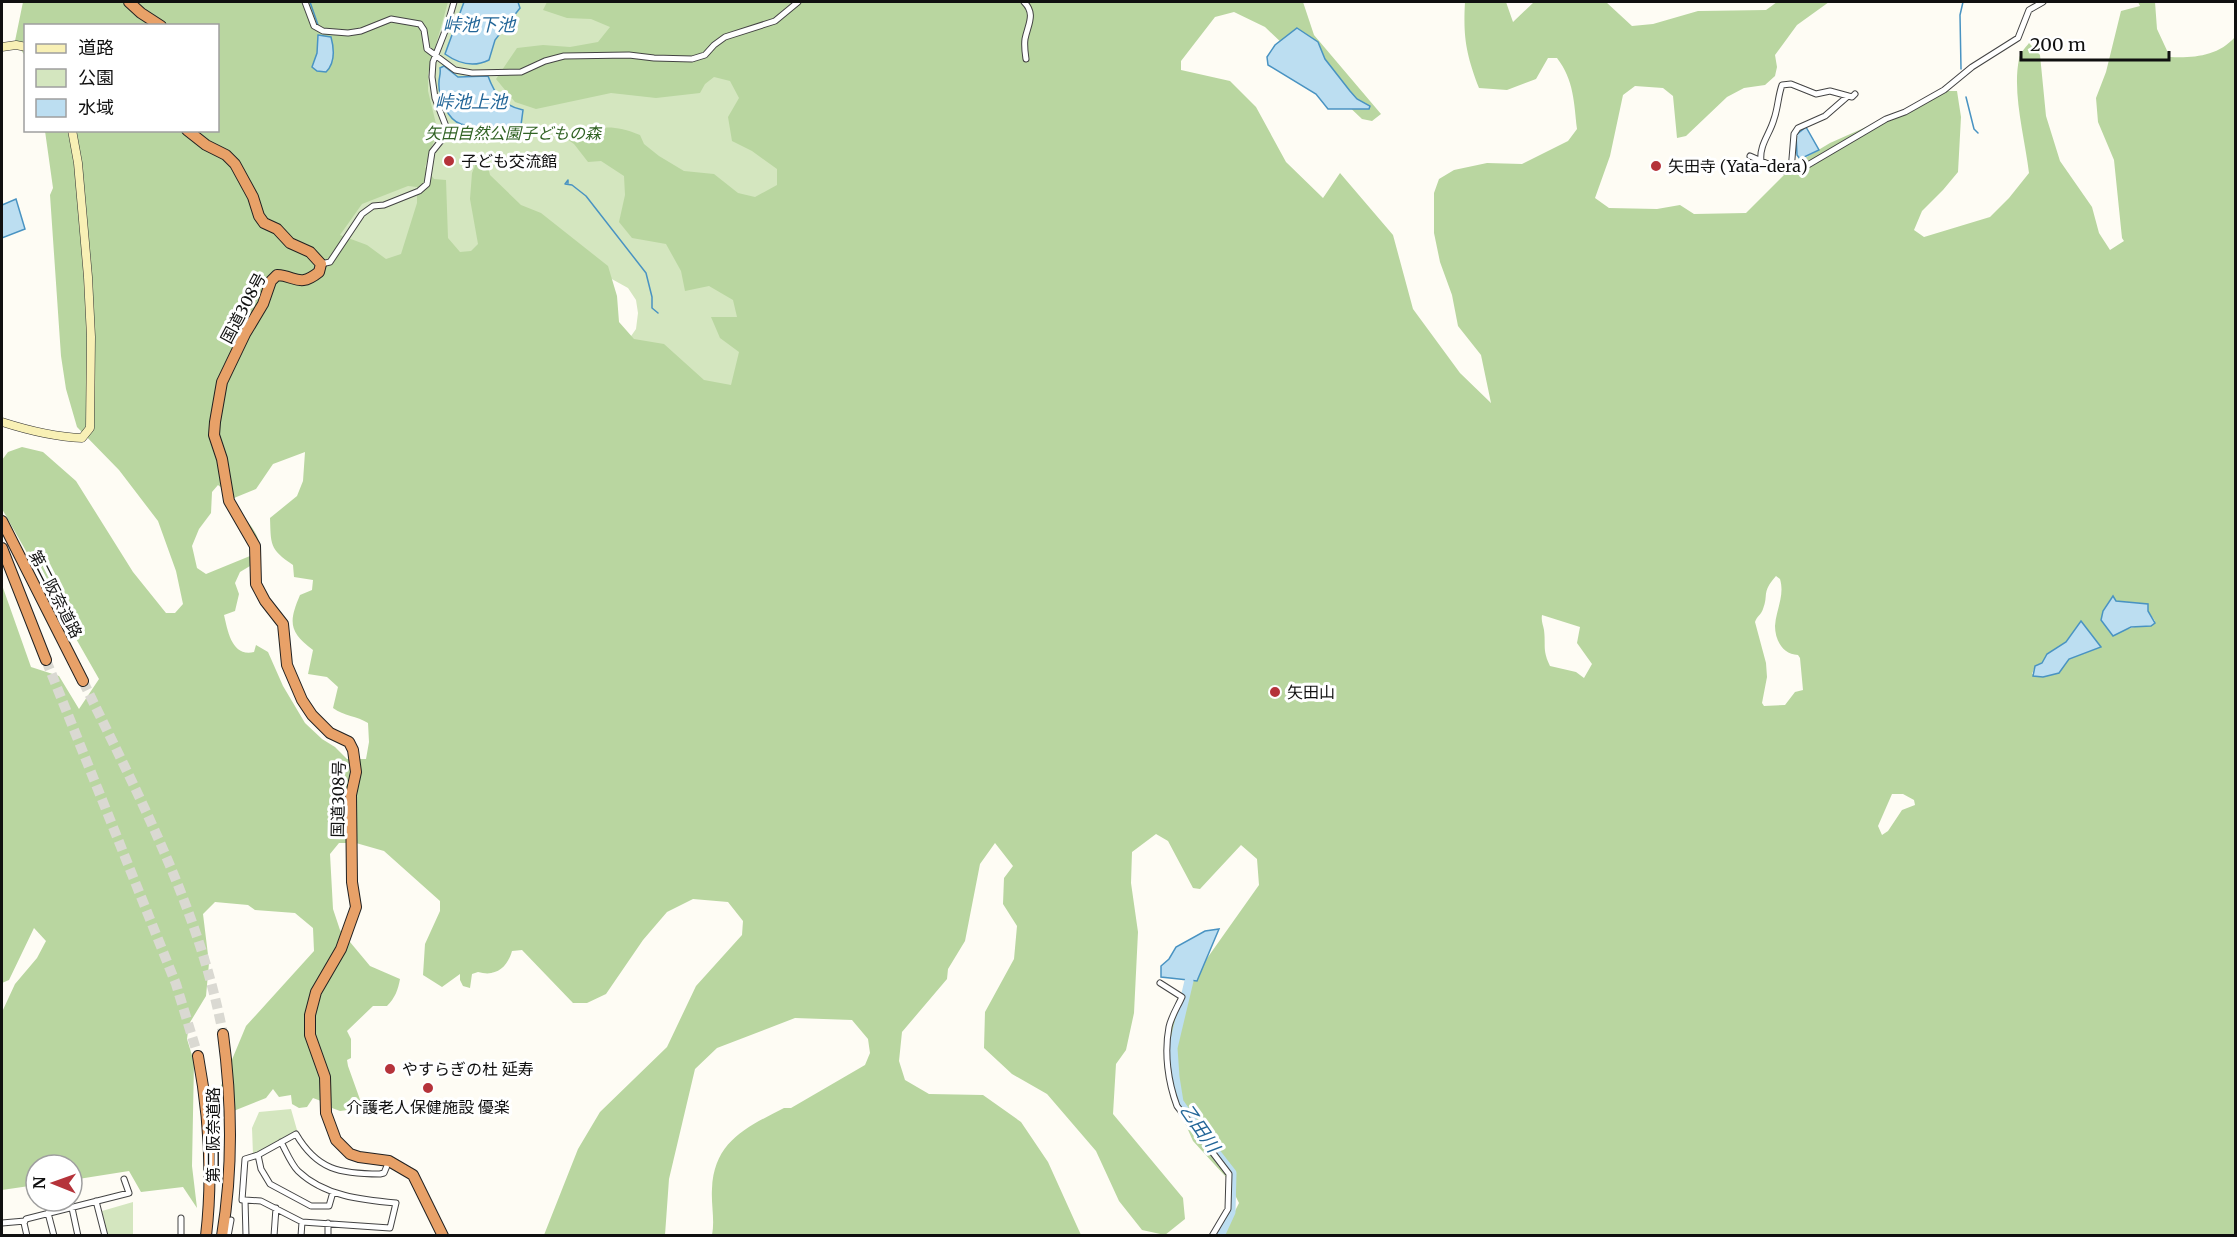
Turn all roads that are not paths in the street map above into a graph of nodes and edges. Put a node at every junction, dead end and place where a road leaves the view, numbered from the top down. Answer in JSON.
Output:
{"nodes":[{"id":1,"x":129,"y":2,"type":"edge"},
{"id":2,"x":305,"y":2,"type":"edge"},
{"id":3,"x":454,"y":2,"type":"edge"},
{"id":4,"x":798,"y":2,"type":"edge"},
{"id":5,"x":1024,"y":2,"type":"edge"},
{"id":6,"x":2043,"y":2,"type":"edge"},
{"id":7,"x":158,"y":24,"type":"edge"},
{"id":8,"x":2,"y":46,"type":"edge"},
{"id":9,"x":24,"y":47,"type":"edge"},
{"id":10,"x":436,"y":55,"type":"junction"},
{"id":11,"x":1026,"y":59,"type":"dead end"},
{"id":12,"x":1855,"y":94,"type":"dead end"},
{"id":13,"x":1848,"y":96,"type":"junction"},
{"id":14,"x":72,"y":132,"type":"edge"},
{"id":15,"x":190,"y":132,"type":"edge"},
{"id":16,"x":1750,"y":156,"type":"dead end"},
{"id":17,"x":1761,"y":161,"type":"junction"},
{"id":18,"x":1791,"y":171,"type":"junction"},
{"id":19,"x":321,"y":264,"type":"junction"},
{"id":20,"x":2,"y":422,"type":"edge"},
{"id":21,"x":2,"y":521,"type":"edge"},
{"id":22,"x":2,"y":548,"type":"edge"},
{"id":23,"x":46,"y":660,"type":"tunnel mouth"},
{"id":24,"x":83,"y":681,"type":"tunnel mouth"},
{"id":25,"x":1160,"y":983,"type":"dead end"},
{"id":26,"x":223,"y":1034,"type":"tunnel mouth"},
{"id":27,"x":198,"y":1056,"type":"tunnel mouth"},
{"id":28,"x":281,"y":1142,"type":"junction"},
{"id":29,"x":258,"y":1155,"type":"junction"},
{"id":30,"x":389,"y":1161,"type":"junction"},
{"id":31,"x":124,"y":1179,"type":"dead end"},
{"id":32,"x":333,"y":1192,"type":"junction"},
{"id":33,"x":245,"y":1200,"type":"junction"},
{"id":34,"x":96,"y":1201,"type":"junction"},
{"id":35,"x":84,"y":1204,"type":"edge"},
{"id":36,"x":276,"y":1208,"type":"junction"},
{"id":37,"x":52,"y":1213,"type":"edge"},
{"id":38,"x":73,"y":1213,"type":"edge"},
{"id":39,"x":48,"y":1214,"type":"junction"},
{"id":40,"x":181,"y":1218,"type":"dead end"},
{"id":41,"x":231,"y":1220,"type":"dead end"},
{"id":42,"x":25,"y":1221,"type":"junction"},
{"id":43,"x":302,"y":1222,"type":"junction"},
{"id":44,"x":2,"y":1223,"type":"edge"},
{"id":45,"x":328,"y":1224,"type":"junction"},
{"id":46,"x":27,"y":1236,"type":"edge"},
{"id":47,"x":54,"y":1236,"type":"edge"},
{"id":48,"x":78,"y":1236,"type":"edge"},
{"id":49,"x":105,"y":1236,"type":"edge"},
{"id":50,"x":181,"y":1236,"type":"edge"},
{"id":51,"x":206,"y":1236,"type":"edge"},
{"id":52,"x":222,"y":1236,"type":"edge"},
{"id":53,"x":228,"y":1236,"type":"edge"},
{"id":54,"x":246,"y":1236,"type":"edge"},
{"id":55,"x":274,"y":1236,"type":"edge"},
{"id":56,"x":301,"y":1236,"type":"edge"},
{"id":57,"x":328,"y":1236,"type":"edge"},
{"id":58,"x":443,"y":1236,"type":"edge"},
{"id":59,"x":1212,"y":1236,"type":"edge"}],
"edges":[{"from":1,"to":7,"type":"highway"},
{"from":2,"to":10,"type":"street"},
{"from":3,"to":10,"type":"street"},
{"from":4,"to":10,"type":"street"},
{"from":5,"to":11,"type":"street"},
{"from":6,"to":18,"type":"street"},
{"from":8,"to":9,"type":"street"},
{"from":10,"to":19,"type":"street"},
{"from":12,"to":13,"type":"street"},
{"from":13,"to":17,"type":"street"},
{"from":13,"to":18,"type":"street"},
{"from":14,"to":20,"type":"street"},
{"from":15,"to":19,"type":"highway"},
{"from":16,"to":17,"type":"street"},
{"from":17,"to":18,"type":"street"},
{"from":19,"to":30,"type":"highway","name":"国道308号"},
{"from":21,"to":24,"type":"highway","name":"第二阪奈道路"},
{"from":22,"to":23,"type":"highway","name":"第二阪奈道路"},
{"from":25,"to":59,"type":"street"},
{"from":26,"to":52,"type":"highway","name":"第二阪奈道路"},
{"from":27,"to":51,"type":"highway","name":"第二阪奈道路"},
{"from":28,"to":29,"type":"street"},
{"from":28,"to":30,"type":"street"},
{"from":28,"to":32,"type":"street"},
{"from":29,"to":32,"type":"street"},
{"from":29,"to":33,"type":"street"},
{"from":30,"to":58,"type":"highway","name":"国道308号"},
{"from":31,"to":34,"type":"street"},
{"from":32,"to":45,"type":"street"},
{"from":33,"to":36,"type":"street"},
{"from":33,"to":54,"type":"street"},
{"from":34,"to":35,"type":"street"},
{"from":34,"to":49,"type":"street"},
{"from":36,"to":43,"type":"street"},
{"from":36,"to":55,"type":"street"},
{"from":37,"to":39,"type":"street"},
{"from":38,"to":48,"type":"street"},
{"from":39,"to":42,"type":"street"},
{"from":39,"to":47,"type":"street"},
{"from":40,"to":50,"type":"street"},
{"from":41,"to":53,"type":"street"},
{"from":42,"to":44,"type":"street"},
{"from":42,"to":46,"type":"street"},
{"from":43,"to":45,"type":"street"},
{"from":43,"to":56,"type":"street"},
{"from":45,"to":57,"type":"street"}]}
